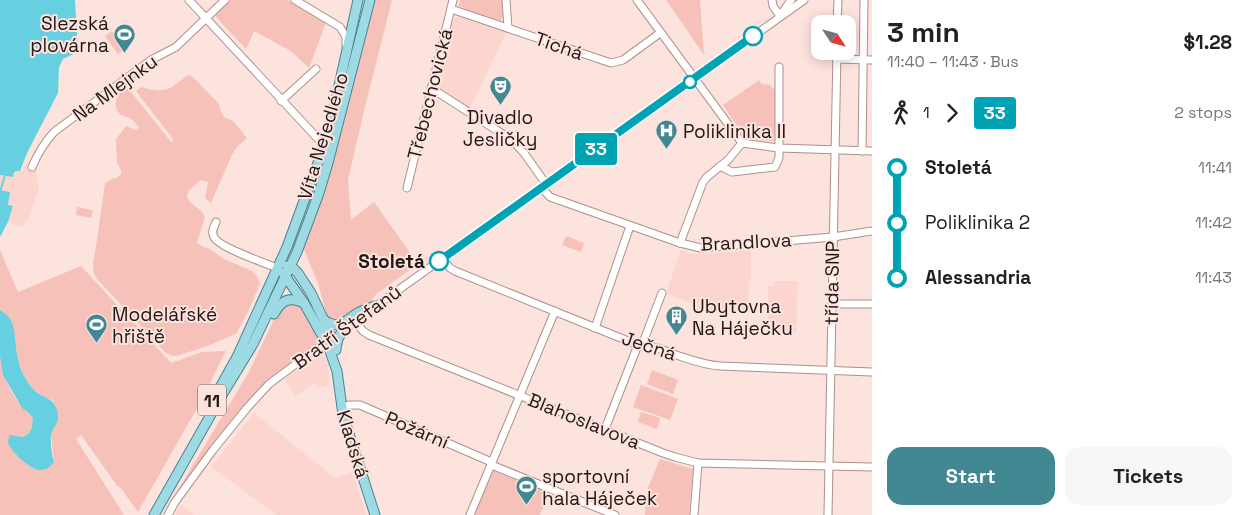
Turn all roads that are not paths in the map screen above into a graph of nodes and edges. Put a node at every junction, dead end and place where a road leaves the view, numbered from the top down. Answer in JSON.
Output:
{"nodes":[{"id":1,"x":189,"y":0,"type":"edge"},
{"id":2,"x":225,"y":0,"type":"edge"},
{"id":3,"x":295,"y":0,"type":"edge"},
{"id":4,"x":358,"y":0,"type":"edge"},
{"id":5,"x":370,"y":0,"type":"edge"},
{"id":6,"x":453,"y":0,"type":"edge"},
{"id":7,"x":506,"y":0,"type":"edge"},
{"id":8,"x":637,"y":0,"type":"edge"},
{"id":9,"x":772,"y":0,"type":"edge"},
{"id":10,"x":790,"y":0,"type":"edge"},
{"id":11,"x":804,"y":0,"type":"edge"},
{"id":12,"x":838,"y":0,"type":"edge"},
{"id":13,"x":864,"y":0,"type":"edge"},
{"id":14,"x":451,"y":9,"type":"junction"},
{"id":15,"x":837,"y":15,"type":"edge"},
{"id":16,"x":780,"y":16,"type":"junction"},
{"id":17,"x":207,"y":18,"type":"junction"},
{"id":18,"x":508,"y":28,"type":"junction"},
{"id":19,"x":660,"y":32,"type":"junction"},
{"id":20,"x":346,"y":58,"type":"junction"},
{"id":21,"x":836,"y":60,"type":"edge"},
{"id":22,"x":856,"y":60,"type":"edge"},
{"id":23,"x":863,"y":60,"type":"junction"},
{"id":24,"x":872,"y":60,"type":"edge"},
{"id":25,"x":779,"y":67,"type":"dead end"},
{"id":26,"x":316,"y":69,"type":"dead end"},
{"id":27,"x":694,"y":78,"type":"junction"},
{"id":28,"x":432,"y":88,"type":"junction"},
{"id":29,"x":281,"y":101,"type":"junction"},
{"id":30,"x":319,"y":140,"type":"dead end"},
{"id":31,"x":742,"y":143,"type":"junction"},
{"id":32,"x":778,"y":148,"type":"junction"},
{"id":33,"x":835,"y":150,"type":"junction"},
{"id":34,"x":862,"y":151,"type":"junction"},
{"id":35,"x":872,"y":151,"type":"edge"},
{"id":36,"x":720,"y":166,"type":"junction"},
{"id":37,"x":32,"y":167,"type":"dead end"},
{"id":38,"x":544,"y":186,"type":"junction"},
{"id":39,"x":407,"y":188,"type":"dead end"},
{"id":40,"x":216,"y":222,"type":"dead end"},
{"id":41,"x":630,"y":226,"type":"junction"},
{"id":42,"x":872,"y":231,"type":"edge"},
{"id":43,"x":833,"y":237,"type":"junction"},
{"id":44,"x":680,"y":243,"type":"junction"},
{"id":45,"x":442,"y":259,"type":"junction"},
{"id":46,"x":290,"y":267,"type":"junction"},
{"id":47,"x":277,"y":268,"type":"junction"},
{"id":48,"x":286,"y":276,"type":"junction"},
{"id":49,"x":662,"y":293,"type":"dead end"},
{"id":50,"x":304,"y":303,"type":"junction"},
{"id":51,"x":832,"y":304,"type":"junction"},
{"id":52,"x":872,"y":304,"type":"edge"},
{"id":53,"x":375,"y":306,"type":"junction"},
{"id":54,"x":555,"y":311,"type":"junction"},
{"id":55,"x":324,"y":320,"type":"junction"},
{"id":56,"x":354,"y":321,"type":"junction"},
{"id":57,"x":595,"y":328,"type":"junction"},
{"id":58,"x":343,"y":329,"type":"junction"},
{"id":59,"x":329,"y":340,"type":"junction"},
{"id":60,"x":640,"y":345,"type":"junction"},
{"id":61,"x":336,"y":351,"type":"junction"},
{"id":62,"x":248,"y":353,"type":"junction"},
{"id":63,"x":336,"y":371,"type":"junction"},
{"id":64,"x":831,"y":371,"type":"junction"},
{"id":65,"x":872,"y":372,"type":"edge"},
{"id":66,"x":520,"y":395,"type":"junction"},
{"id":67,"x":342,"y":407,"type":"junction"},
{"id":68,"x":605,"y":429,"type":"junction"},
{"id":69,"x":491,"y":463,"type":"junction"},
{"id":70,"x":698,"y":463,"type":"junction"},
{"id":71,"x":828,"y":466,"type":"junction"},
{"id":72,"x":872,"y":467,"type":"edge"},
{"id":73,"x":148,"y":515,"type":"edge"},
{"id":74,"x":154,"y":515,"type":"edge"},
{"id":75,"x":168,"y":515,"type":"edge"},
{"id":76,"x":375,"y":515,"type":"edge"},
{"id":77,"x":470,"y":515,"type":"edge"},
{"id":78,"x":615,"y":515,"type":"edge"},
{"id":79,"x":694,"y":515,"type":"edge"},
{"id":80,"x":828,"y":515,"type":"edge"}],
"edges":[{"from":1,"to":17,"type":"street"},
{"from":2,"to":17,"type":"street","name":"Na Mlejnku"},
{"from":3,"to":20,"type":"street"},
{"from":4,"to":20,"type":"main road","name":"Víta Nejedlého","number":"11"},
{"from":5,"to":46,"type":"main road","name":"Víta Nejedlého"},
{"from":6,"to":14,"type":"street","name":"Třebechovická"},
{"from":7,"to":18,"type":"street"},
{"from":8,"to":19,"type":"street"},
{"from":9,"to":16,"type":"street"},
{"from":10,"to":16,"type":"street"},
{"from":11,"to":16,"type":"street","name":"Bratří Štefanů"},
{"from":12,"to":15,"type":"street"},
{"from":13,"to":23,"type":"street"},
{"from":14,"to":18,"type":"street","name":"Tichá"},
{"from":14,"to":28,"type":"street","name":"Třebechovická"},
{"from":16,"to":27,"type":"street","name":"Bratří Štefanů"},
{"from":17,"to":29,"type":"street"},
{"from":17,"to":37,"type":"street","name":"Na Mlejnku"},
{"from":18,"to":19,"type":"street","name":"Tichá"},
{"from":19,"to":27,"type":"street"},
{"from":20,"to":47,"type":"main road","name":"Víta Nejedlého","number":"11"},
{"from":21,"to":33,"type":"street","name":"třída SNP"},
{"from":22,"to":23,"type":"street"},
{"from":23,"to":24,"type":"street"},
{"from":23,"to":34,"type":"street"},
{"from":25,"to":32,"type":"street"},
{"from":26,"to":29,"type":"street"},
{"from":27,"to":31,"type":"street"},
{"from":27,"to":38,"type":"street","name":"Bratří Štefanů"},
{"from":28,"to":38,"type":"street","name":"Brandlova"},
{"from":28,"to":39,"type":"street","name":"Třebechovická"},
{"from":29,"to":30,"type":"street"},
{"from":31,"to":32,"type":"street"},
{"from":31,"to":36,"type":"street"},
{"from":32,"to":33,"type":"street"},
{"from":32,"to":36,"type":"street"},
{"from":33,"to":34,"type":"street"},
{"from":33,"to":43,"type":"street","name":"třída SNP"},
{"from":34,"to":35,"type":"street"},
{"from":36,"to":44,"type":"street"},
{"from":38,"to":41,"type":"street","name":"Brandlova"},
{"from":38,"to":45,"type":"street","name":"Bratří Štefanů"},
{"from":40,"to":47,"type":"street"},
{"from":41,"to":44,"type":"street","name":"Brandlova"},
{"from":41,"to":57,"type":"street"},
{"from":42,"to":43,"type":"street","name":"Brandlova"},
{"from":43,"to":44,"type":"street","name":"Brandlova"},
{"from":43,"to":51,"type":"street","name":"třída SNP"},
{"from":45,"to":53,"type":"street","name":"Bratří Štefanů"},
{"from":45,"to":54,"type":"street","name":"Ječná"},
{"from":46,"to":47,"type":"main road"},
{"from":46,"to":48,"type":"main road","number":"11"},
{"from":46,"to":55,"type":"main road","name":"Kladská"},
{"from":47,"to":48,"type":"main road","name":"Kladská"},
{"from":47,"to":73,"type":"main road","number":"11"},
{"from":48,"to":50,"type":"main road","name":"Kladská"},
{"from":48,"to":62,"type":"main road","number":"11"},
{"from":49,"to":60,"type":"street"},
{"from":50,"to":59,"type":"main road","name":"Kladská"},
{"from":50,"to":62,"type":"main road"},
{"from":51,"to":52,"type":"street"},
{"from":51,"to":64,"type":"street","name":"třída SNP"},
{"from":53,"to":55,"type":"main road"},
{"from":53,"to":56,"type":"street","name":"Bratří Štefanů"},
{"from":54,"to":57,"type":"street","name":"Ječná"},
{"from":54,"to":66,"type":"street"},
{"from":55,"to":59,"type":"main road","name":"Kladská"},
{"from":56,"to":58,"type":"street","name":"Bratří Štefanů"},
{"from":56,"to":66,"type":"street","name":"Blahoslavova"},
{"from":57,"to":60,"type":"street","name":"Ječná"},
{"from":58,"to":59,"type":"street","name":"Bratří Štefanů"},
{"from":58,"to":61,"type":"main road"},
{"from":59,"to":61,"type":"main road","name":"Kladská"},
{"from":59,"to":63,"type":"main road","name":"Kladská"},
{"from":59,"to":75,"type":"street","name":"Bratří Štefanů"},
{"from":60,"to":64,"type":"street","name":"Ječná"},
{"from":60,"to":68,"type":"street"},
{"from":61,"to":63,"type":"main road","name":"Kladská"},
{"from":62,"to":74,"type":"main road","number":"11"},
{"from":63,"to":67,"type":"main road","name":"Kladská"},
{"from":64,"to":65,"type":"street","name":"Ječná"},
{"from":64,"to":71,"type":"street","name":"třída SNP"},
{"from":66,"to":68,"type":"street","name":"Blahoslavova"},
{"from":66,"to":69,"type":"street"},
{"from":67,"to":69,"type":"street","name":"Požární"},
{"from":67,"to":76,"type":"main road","name":"Kladská"},
{"from":68,"to":70,"type":"street","name":"Blahoslavova"},
{"from":69,"to":77,"type":"street"},
{"from":69,"to":78,"type":"street","name":"Požární"},
{"from":70,"to":71,"type":"street","name":"Blahoslavova"},
{"from":70,"to":79,"type":"street"},
{"from":71,"to":72,"type":"street","name":"Blahoslavova"},
{"from":71,"to":80,"type":"street","name":"třída SNP"}]}
